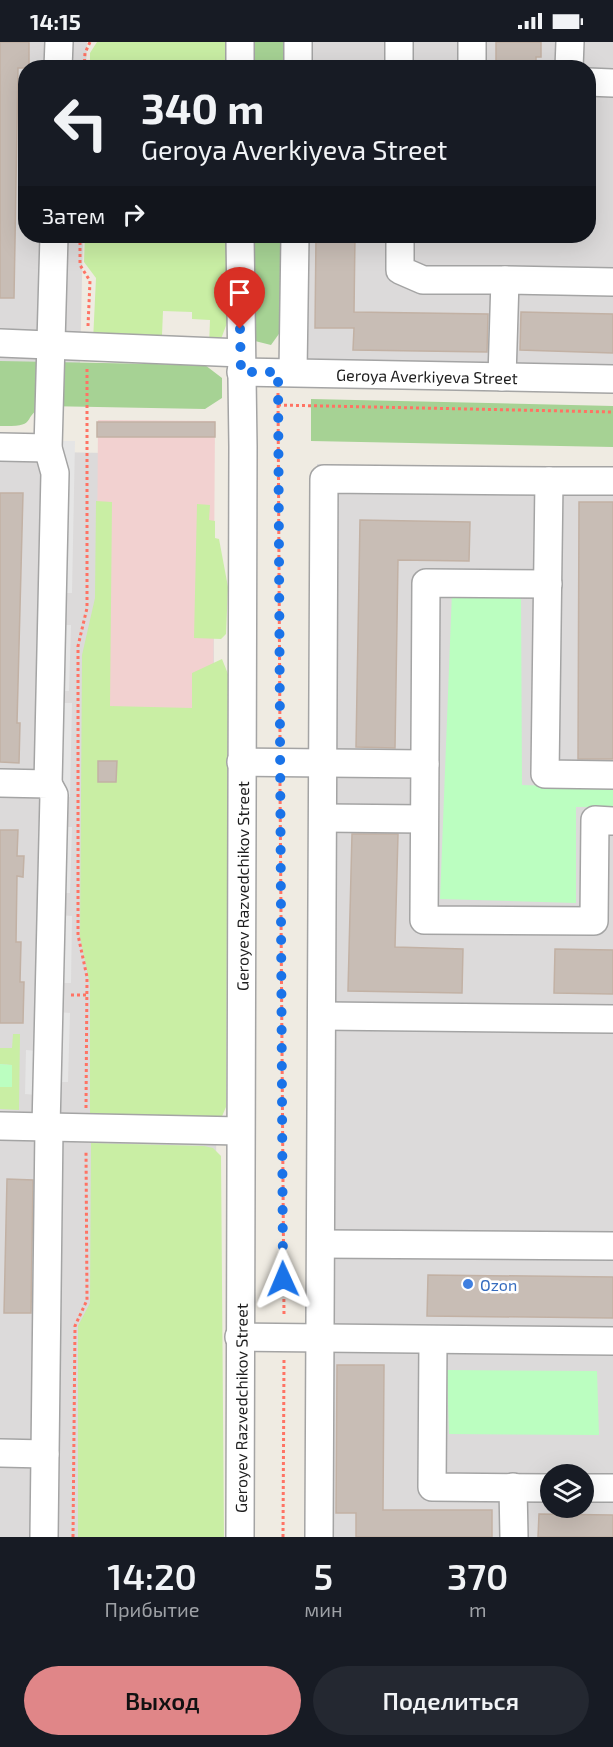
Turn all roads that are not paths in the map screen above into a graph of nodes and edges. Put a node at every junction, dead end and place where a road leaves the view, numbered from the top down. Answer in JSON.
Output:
{"nodes":[{"id":1,"x":59,"y":42,"type":"edge"},
{"id":2,"x":240,"y":42,"type":"edge"},
{"id":3,"x":298,"y":42,"type":"edge"},
{"id":4,"x":399,"y":42,"type":"edge"},
{"id":5,"x":472,"y":42,"type":"edge"},
{"id":6,"x":570,"y":42,"type":"edge"},
{"id":7,"x":58,"y":60,"type":"edge"},
{"id":8,"x":240,"y":60,"type":"edge"},
{"id":9,"x":298,"y":60,"type":"edge"},
{"id":10,"x":399,"y":60,"type":"edge"},
{"id":11,"x":472,"y":60,"type":"edge"},
{"id":12,"x":569,"y":60,"type":"edge"},
{"id":13,"x":596,"y":82,"type":"edge"},
{"id":14,"x":613,"y":83,"type":"edge"},
{"id":15,"x":54,"y":243,"type":"edge"},
{"id":16,"x":240,"y":243,"type":"edge"},
{"id":17,"x":295,"y":243,"type":"edge"},
{"id":18,"x":400,"y":243,"type":"edge"},
{"id":19,"x":505,"y":280,"type":"junction"},
{"id":20,"x":613,"y":282,"type":"edge"},
{"id":21,"x":0,"y":343,"type":"edge"},
{"id":22,"x":51,"y":345,"type":"junction"},
{"id":23,"x":241,"y":362,"type":"junction"},
{"id":24,"x":286,"y":372,"type":"junction"},
{"id":25,"x":502,"y":377,"type":"junction"},
{"id":26,"x":613,"y":379,"type":"edge"},
{"id":27,"x":0,"y":447,"type":"edge"},
{"id":28,"x":48,"y":448,"type":"junction"},
{"id":29,"x":613,"y":481,"type":"edge"},
{"id":30,"x":549,"y":482,"type":"junction"},
{"id":31,"x":548,"y":584,"type":"junction"},
{"id":32,"x":241,"y":762,"type":"junction"},
{"id":33,"x":324,"y":762,"type":"junction"},
{"id":34,"x":425,"y":764,"type":"junction"},
{"id":35,"x":613,"y":775,"type":"edge"},
{"id":36,"x":0,"y":783,"type":"edge"},
{"id":37,"x":48,"y":784,"type":"junction"},
{"id":38,"x":324,"y":818,"type":"junction"},
{"id":39,"x":424,"y":819,"type":"junction"},
{"id":40,"x":613,"y":821,"type":"edge"},
{"id":41,"x":323,"y":1016,"type":"junction"},
{"id":42,"x":613,"y":1019,"type":"edge"},
{"id":43,"x":0,"y":1126,"type":"edge"},
{"id":44,"x":47,"y":1127,"type":"junction"},
{"id":45,"x":240,"y":1131,"type":"junction"},
{"id":46,"x":321,"y":1244,"type":"junction"},
{"id":47,"x":613,"y":1246,"type":"edge"},
{"id":48,"x":239,"y":1337,"type":"junction"},
{"id":49,"x":321,"y":1339,"type":"junction"},
{"id":50,"x":433,"y":1340,"type":"junction"},
{"id":51,"x":613,"y":1341,"type":"edge"},
{"id":52,"x":0,"y":1453,"type":"edge"},
{"id":53,"x":45,"y":1454,"type":"junction"},
{"id":54,"x":513,"y":1487,"type":"junction"},
{"id":55,"x":540,"y":1488,"type":"edge"},
{"id":56,"x":594,"y":1488,"type":"edge"},
{"id":57,"x":613,"y":1488,"type":"edge"},
{"id":58,"x":44,"y":1537,"type":"edge"},
{"id":59,"x":240,"y":1537,"type":"edge"},
{"id":60,"x":319,"y":1537,"type":"edge"},
{"id":61,"x":514,"y":1537,"type":"edge"}],
"edges":[{"from":1,"to":7,"type":"street"},
{"from":2,"to":8,"type":"street"},
{"from":3,"to":9,"type":"street"},
{"from":4,"to":10,"type":"street"},
{"from":5,"to":11,"type":"street"},
{"from":6,"to":12,"type":"street"},
{"from":13,"to":14,"type":"street"},
{"from":15,"to":22,"type":"street"},
{"from":16,"to":23,"type":"street","name":"Geroyev Razvedchikov Street"},
{"from":17,"to":24,"type":"street"},
{"from":18,"to":19,"type":"street"},
{"from":19,"to":20,"type":"street"},
{"from":19,"to":25,"type":"street"},
{"from":21,"to":22,"type":"street","name":"Geroya Averkiyeva Street"},
{"from":22,"to":23,"type":"street","name":"Geroya Averkiyeva Street"},
{"from":22,"to":28,"type":"street"},
{"from":23,"to":24,"type":"street","name":"Geroya Averkiyeva Street"},
{"from":23,"to":32,"type":"street","name":"Geroyev Razvedchikov Street"},
{"from":24,"to":25,"type":"street","name":"Geroya Averkiyeva Street"},
{"from":25,"to":26,"type":"street","name":"Geroya Averkiyeva Street"},
{"from":27,"to":28,"type":"street"},
{"from":28,"to":37,"type":"street"},
{"from":29,"to":30,"type":"street"},
{"from":30,"to":31,"type":"street"},
{"from":30,"to":33,"type":"street"},
{"from":31,"to":34,"type":"street"},
{"from":31,"to":35,"type":"street"},
{"from":32,"to":33,"type":"street"},
{"from":32,"to":45,"type":"street","name":"Geroyev Razvedchikov Street"},
{"from":33,"to":34,"type":"street"},
{"from":33,"to":38,"type":"street"},
{"from":34,"to":39,"type":"street"},
{"from":36,"to":37,"type":"street"},
{"from":37,"to":44,"type":"street"},
{"from":38,"to":39,"type":"street"},
{"from":38,"to":41,"type":"street"},
{"from":39,"to":40,"type":"street"},
{"from":41,"to":42,"type":"street"},
{"from":41,"to":46,"type":"street"},
{"from":43,"to":44,"type":"street"},
{"from":44,"to":45,"type":"street"},
{"from":44,"to":53,"type":"street"},
{"from":45,"to":48,"type":"street","name":"Geroyev Razvedchikov Street"},
{"from":46,"to":47,"type":"street"},
{"from":46,"to":49,"type":"street"},
{"from":48,"to":49,"type":"street"},
{"from":48,"to":59,"type":"street","name":"Geroyev Razvedchikov Street"},
{"from":49,"to":50,"type":"street"},
{"from":49,"to":60,"type":"street"},
{"from":50,"to":51,"type":"street"},
{"from":50,"to":54,"type":"street"},
{"from":52,"to":53,"type":"street"},
{"from":53,"to":58,"type":"street"},
{"from":54,"to":55,"type":"street"},
{"from":54,"to":61,"type":"street"},
{"from":56,"to":57,"type":"street"}]}
